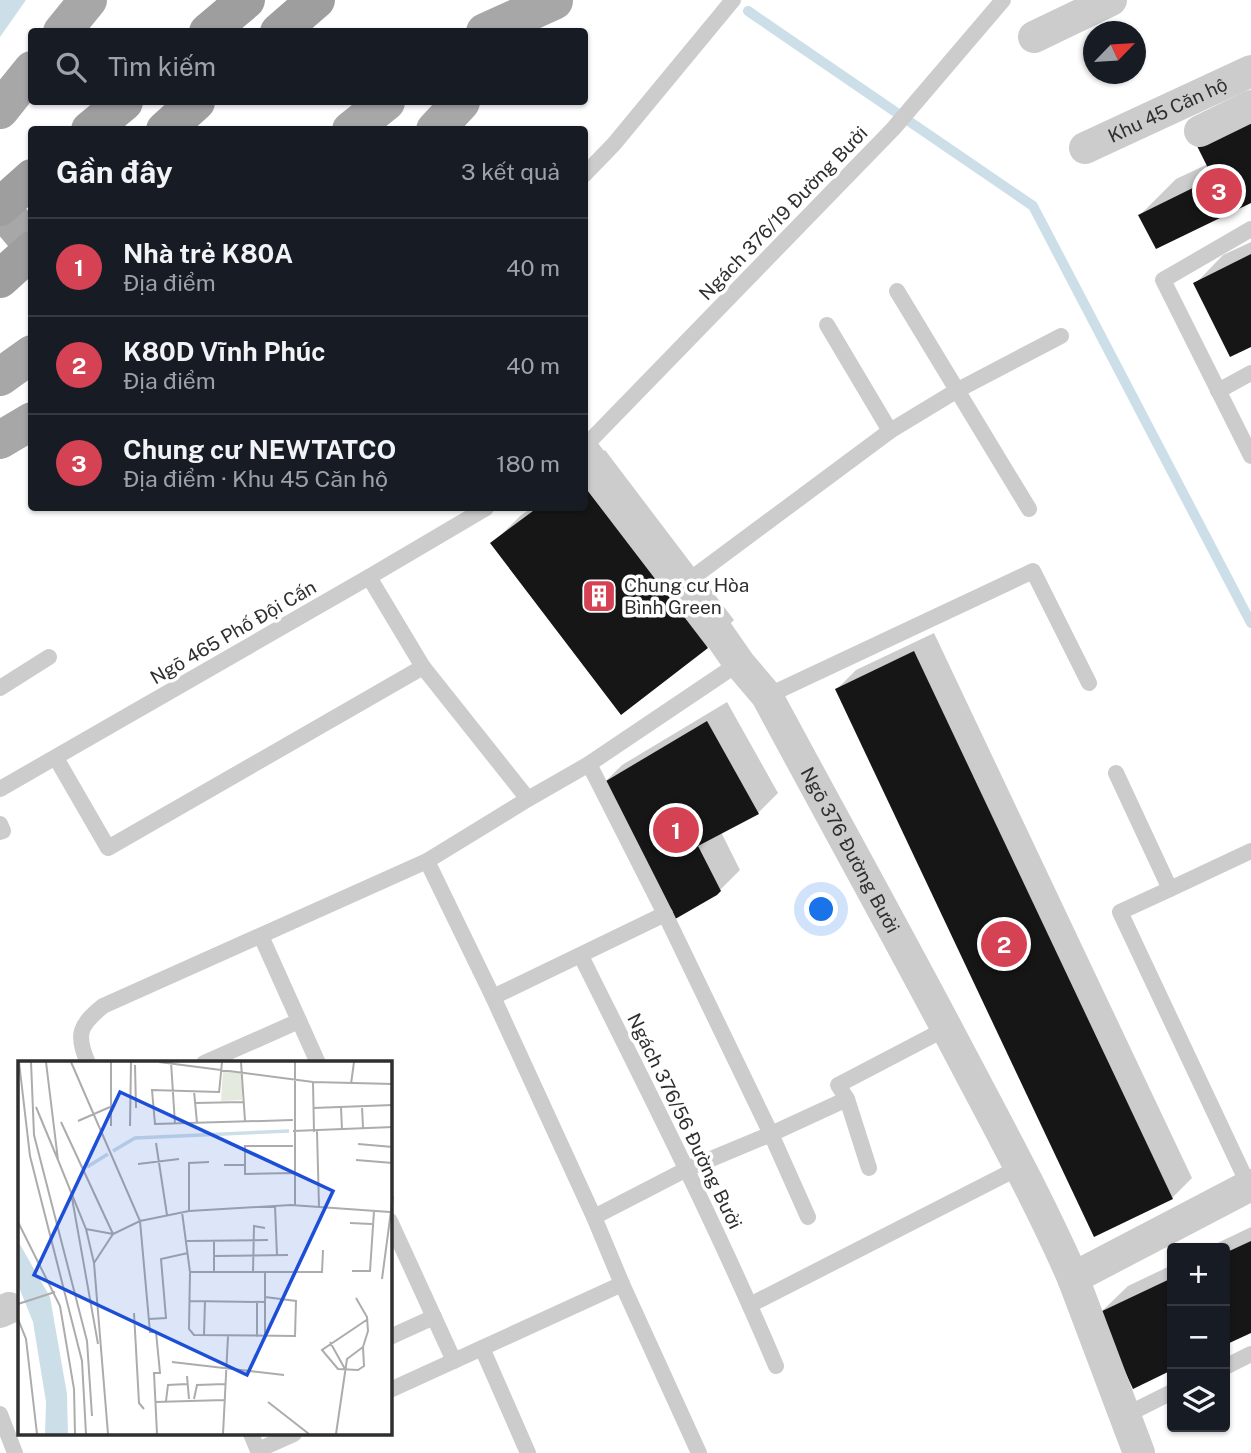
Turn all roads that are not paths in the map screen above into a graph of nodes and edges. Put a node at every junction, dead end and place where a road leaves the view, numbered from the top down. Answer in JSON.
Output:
{"nodes":[{"id":1,"x":88,"y":0,"type":"edge"},
{"id":2,"x":246,"y":0,"type":"edge"},
{"id":3,"x":316,"y":0,"type":"edge"},
{"id":4,"x":733,"y":0,"type":"edge"},
{"id":5,"x":1003,"y":0,"type":"edge"},
{"id":6,"x":1111,"y":0,"type":"edge"},
{"id":7,"x":555,"y":1,"type":"edge"},
{"id":8,"x":65,"y":28,"type":"edge"},
{"id":9,"x":213,"y":28,"type":"edge"},
{"id":10,"x":284,"y":28,"type":"edge"},
{"id":11,"x":494,"y":28,"type":"edge"},
{"id":12,"x":530,"y":28,"type":"edge"},
{"id":13,"x":1034,"y":37,"type":"dead end"},
{"id":14,"x":1251,"y":71,"type":"edge"},
{"id":15,"x":28,"y":75,"type":"edge"},
{"id":16,"x":120,"y":105,"type":"edge"},
{"id":17,"x":192,"y":105,"type":"edge"},
{"id":18,"x":382,"y":105,"type":"edge"},
{"id":19,"x":458,"y":105,"type":"edge"},
{"id":20,"x":1251,"y":106,"type":"edge"},
{"id":21,"x":0,"y":110,"type":"edge"},
{"id":22,"x":95,"y":126,"type":"edge"},
{"id":23,"x":168,"y":126,"type":"edge"},
{"id":24,"x":356,"y":126,"type":"edge"},
{"id":25,"x":439,"y":126,"type":"edge"},
{"id":26,"x":1200,"y":131,"type":"dead end"},
{"id":27,"x":1085,"y":148,"type":"dead end"},
{"id":28,"x":588,"y":171,"type":"edge"},
{"id":29,"x":28,"y":182,"type":"edge"},
{"id":30,"x":0,"y":207,"type":"edge"},
{"id":31,"x":1251,"y":229,"type":"edge"},
{"id":32,"x":28,"y":240,"type":"edge"},
{"id":33,"x":28,"y":254,"type":"edge"},
{"id":34,"x":0,"y":279,"type":"edge"},
{"id":35,"x":897,"y":291,"type":"dead end"},
{"id":36,"x":827,"y":325,"type":"dead end"},
{"id":37,"x":1061,"y":336,"type":"dead end"},
{"id":38,"x":28,"y":357,"type":"edge"},
{"id":39,"x":1251,"y":373,"type":"edge"},
{"id":40,"x":0,"y":377,"type":"edge"},
{"id":41,"x":956,"y":391,"type":"junction"},
{"id":42,"x":1218,"y":391,"type":"junction"},
{"id":43,"x":28,"y":423,"type":"edge"},
{"id":44,"x":890,"y":431,"type":"junction"},
{"id":45,"x":0,"y":440,"type":"edge"},
{"id":46,"x":588,"y":445,"type":"edge"},
{"id":47,"x":588,"y":454,"type":"edge"},
{"id":48,"x":1251,"y":456,"type":"edge"},
{"id":49,"x":1029,"y":509,"type":"dead end"},
{"id":50,"x":481,"y":511,"type":"edge"},
{"id":51,"x":369,"y":578,"type":"junction"},
{"id":52,"x":684,"y":584,"type":"junction"},
{"id":53,"x":49,"y":657,"type":"dead end"},
{"id":54,"x":739,"y":663,"type":"junction"},
{"id":55,"x":423,"y":667,"type":"junction"},
{"id":56,"x":1089,"y":683,"type":"dead end"},
{"id":57,"x":0,"y":688,"type":"edge"},
{"id":58,"x":767,"y":696,"type":"junction"},
{"id":59,"x":56,"y":758,"type":"junction"},
{"id":60,"x":589,"y":764,"type":"junction"},
{"id":61,"x":1116,"y":773,"type":"dead end"},
{"id":62,"x":0,"y":789,"type":"edge"},
{"id":63,"x":528,"y":799,"type":"junction"},
{"id":64,"x":0,"y":824,"type":"edge"},
{"id":65,"x":0,"y":832,"type":"edge"},
{"id":66,"x":1251,"y":851,"type":"edge"},
{"id":67,"x":427,"y":861,"type":"junction"},
{"id":68,"x":1170,"y":889,"type":"junction"},
{"id":69,"x":665,"y":914,"type":"junction"},
{"id":70,"x":261,"y":936,"type":"junction"},
{"id":71,"x":581,"y":956,"type":"junction"},
{"id":72,"x":493,"y":997,"type":"junction"},
{"id":73,"x":299,"y":1021,"type":"junction"},
{"id":74,"x":947,"y":1028,"type":"junction"},
{"id":75,"x":87,"y":1061,"type":"edge"},
{"id":76,"x":209,"y":1061,"type":"edge"},
{"id":77,"x":317,"y":1061,"type":"edge"},
{"id":78,"x":847,"y":1099,"type":"junction"},
{"id":79,"x":771,"y":1134,"type":"junction"},
{"id":80,"x":1020,"y":1167,"type":"junction"},
{"id":81,"x":869,"y":1168,"type":"dead end"},
{"id":82,"x":687,"y":1169,"type":"junction"},
{"id":83,"x":1250,"y":1186,"type":"edge"},
{"id":84,"x":594,"y":1217,"type":"junction"},
{"id":85,"x":808,"y":1217,"type":"dead end"},
{"id":86,"x":392,"y":1225,"type":"edge"},
{"id":87,"x":1073,"y":1278,"type":"junction"},
{"id":88,"x":622,"y":1284,"type":"junction"},
{"id":89,"x":750,"y":1305,"type":"junction"},
{"id":90,"x":434,"y":1317,"type":"junction"},
{"id":91,"x":392,"y":1336,"type":"edge"},
{"id":92,"x":482,"y":1348,"type":"junction"},
{"id":93,"x":1251,"y":1354,"type":"edge"},
{"id":94,"x":454,"y":1361,"type":"junction"},
{"id":95,"x":1230,"y":1364,"type":"edge"},
{"id":96,"x":776,"y":1366,"type":"dead end"},
{"id":97,"x":392,"y":1389,"type":"edge"},
{"id":98,"x":1167,"y":1394,"type":"edge"},
{"id":99,"x":0,"y":1415,"type":"edge"},
{"id":100,"x":1124,"y":1416,"type":"junction"},
{"id":101,"x":290,"y":1436,"type":"edge"},
{"id":102,"x":258,"y":1452,"type":"edge"},
{"id":103,"x":15,"y":1453,"type":"edge"},
{"id":104,"x":528,"y":1453,"type":"edge"},
{"id":105,"x":699,"y":1453,"type":"edge"},
{"id":106,"x":1139,"y":1453,"type":"edge"}],
"edges":[{"from":1,"to":8,"type":"main road"},
{"from":2,"to":9,"type":"highway"},
{"from":3,"to":10,"type":"highway"},
{"from":4,"to":28,"type":"lane"},
{"from":5,"to":46,"type":"lane","name":"Ngách 376/19 Đường Bưởi"},
{"from":6,"to":13,"type":"street"},
{"from":7,"to":11,"type":"main road"},
{"from":7,"to":12,"type":"main road"},
{"from":14,"to":27,"type":"street","name":"Khu 45 Căn hộ"},
{"from":15,"to":21,"type":"main road"},
{"from":16,"to":22,"type":"highway"},
{"from":17,"to":23,"type":"highway"},
{"from":18,"to":24,"type":"main road"},
{"from":19,"to":25,"type":"main road"},
{"from":20,"to":26,"type":"street"},
{"from":29,"to":30,"type":"highway"},
{"from":30,"to":32,"type":"main road"},
{"from":31,"to":42,"type":"lane"},
{"from":33,"to":34,"type":"highway"},
{"from":35,"to":41,"type":"lane"},
{"from":36,"to":44,"type":"lane"},
{"from":37,"to":41,"type":"lane"},
{"from":38,"to":40,"type":"main road"},
{"from":39,"to":42,"type":"lane"},
{"from":41,"to":44,"type":"lane"},
{"from":41,"to":49,"type":"lane"},
{"from":42,"to":48,"type":"lane"},
{"from":43,"to":45,"type":"main road"},
{"from":44,"to":52,"type":"lane"},
{"from":47,"to":52,"type":"street","name":"Ngõ 376 Đường Bưởi"},
{"from":50,"to":51,"type":"lane","name":"Ngõ 465 Phố Đội Cấn"},
{"from":51,"to":55,"type":"lane"},
{"from":51,"to":59,"type":"lane","name":"Ngõ 465 Phố Đội Cấn"},
{"from":52,"to":54,"type":"street","name":"Ngõ 376 Đường Bưởi"},
{"from":53,"to":57,"type":"lane"},
{"from":54,"to":58,"type":"street","name":"Ngõ 376 Đường Bưởi"},
{"from":54,"to":60,"type":"lane"},
{"from":55,"to":59,"type":"lane"},
{"from":55,"to":63,"type":"lane"},
{"from":56,"to":58,"type":"lane"},
{"from":58,"to":74,"type":"street","name":"Ngõ 376 Đường Bưởi"},
{"from":59,"to":62,"type":"lane","name":"Ngõ 465 Phố Đội Cấn"},
{"from":60,"to":63,"type":"lane"},
{"from":60,"to":69,"type":"lane"},
{"from":61,"to":68,"type":"lane"},
{"from":63,"to":67,"type":"lane"},
{"from":64,"to":65,"type":"lane"},
{"from":66,"to":68,"type":"lane"},
{"from":67,"to":70,"type":"lane"},
{"from":67,"to":72,"type":"lane"},
{"from":68,"to":83,"type":"lane"},
{"from":69,"to":71,"type":"lane"},
{"from":69,"to":79,"type":"lane"},
{"from":70,"to":73,"type":"lane"},
{"from":70,"to":75,"type":"lane"},
{"from":71,"to":72,"type":"lane"},
{"from":71,"to":82,"type":"lane","name":"Ngách 376/56 Đường Bưởi"},
{"from":72,"to":84,"type":"lane"},
{"from":73,"to":76,"type":"lane"},
{"from":73,"to":77,"type":"lane"},
{"from":74,"to":78,"type":"lane"},
{"from":74,"to":80,"type":"street","name":"Ngõ 376 Đường Bưởi"},
{"from":78,"to":79,"type":"lane"},
{"from":78,"to":81,"type":"lane"},
{"from":79,"to":82,"type":"lane"},
{"from":79,"to":85,"type":"lane"},
{"from":80,"to":87,"type":"street","name":"Ngõ 376 Đường Bưởi"},
{"from":80,"to":89,"type":"lane"},
{"from":82,"to":84,"type":"lane"},
{"from":82,"to":89,"type":"lane","name":"Ngách 376/56 Đường Bưởi"},
{"from":83,"to":87,"type":"street"},
{"from":84,"to":88,"type":"lane"},
{"from":86,"to":90,"type":"lane"},
{"from":87,"to":100,"type":"street","name":"Ngõ 376 Đường Bưởi"},
{"from":88,"to":92,"type":"lane"},
{"from":88,"to":105,"type":"lane"},
{"from":89,"to":96,"type":"lane","name":"Ngách 376/56 Đường Bưởi"},
{"from":90,"to":91,"type":"lane"},
{"from":90,"to":94,"type":"lane"},
{"from":92,"to":94,"type":"lane"},
{"from":92,"to":104,"type":"lane"},
{"from":93,"to":95,"type":"lane"},
{"from":94,"to":97,"type":"lane"},
{"from":98,"to":100,"type":"lane"},
{"from":99,"to":103,"type":"lane"},
{"from":100,"to":106,"type":"street","name":"Ngõ 376 Đường Bưởi"},
{"from":101,"to":102,"type":"lane"}]}
